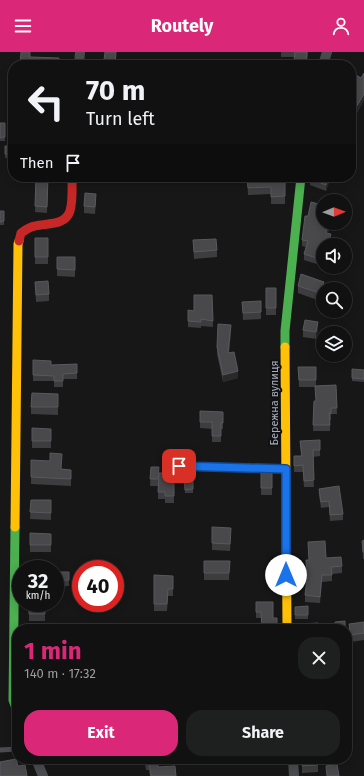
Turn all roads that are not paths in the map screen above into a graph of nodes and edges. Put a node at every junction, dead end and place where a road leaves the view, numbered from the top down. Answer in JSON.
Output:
{"nodes":[{"id":1,"x":72,"y":182,"type":"edge"},
{"id":2,"x":300,"y":182,"type":"edge"},
{"id":3,"x":179,"y":466,"type":"dead end"},
{"id":4,"x":286,"y":469,"type":"junction"},
{"id":5,"x":16,"y":624,"type":"edge"},
{"id":6,"x":287,"y":624,"type":"edge"},
{"id":7,"x":12,"y":749,"type":"edge"},
{"id":8,"x":0,"y":750,"type":"edge"},
{"id":9,"x":38,"y":764,"type":"edge"},
{"id":10,"x":293,"y":764,"type":"edge"},
{"id":11,"x":43,"y":776,"type":"edge"},
{"id":12,"x":294,"y":776,"type":"edge"}],
"edges":[{"from":1,"to":5,"type":"street"},
{"from":2,"to":4,"type":"street","name":"Бережна вулиця"},
{"from":3,"to":4,"type":"lane"},
{"from":4,"to":6,"type":"street","name":"Бережна вулиця"},
{"from":7,"to":8,"type":"lane"},
{"from":9,"to":11,"type":"street"},
{"from":10,"to":12,"type":"street"}]}
